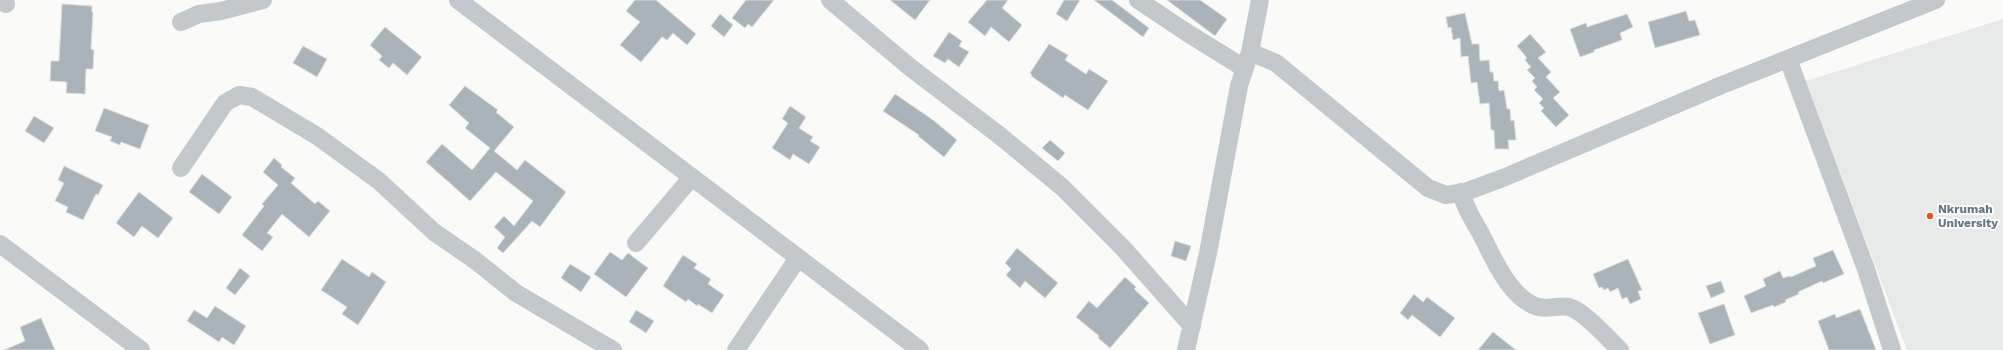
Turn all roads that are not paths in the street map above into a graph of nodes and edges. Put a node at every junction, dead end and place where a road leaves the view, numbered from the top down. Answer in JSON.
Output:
{"nodes":[{"id":1,"x":263,"y":0,"type":"edge"},
{"id":2,"x":458,"y":0,"type":"edge"},
{"id":3,"x":830,"y":0,"type":"edge"},
{"id":4,"x":1138,"y":0,"type":"edge"},
{"id":5,"x":1260,"y":0,"type":"edge"},
{"id":6,"x":1936,"y":0,"type":"edge"},
{"id":7,"x":477,"y":6,"type":"edge"},
{"id":8,"x":181,"y":22,"type":"dead end"},
{"id":9,"x":1788,"y":59,"type":"junction"},
{"id":10,"x":1247,"y":60,"type":"junction"},
{"id":11,"x":181,"y":168,"type":"dead end"},
{"id":12,"x":692,"y":178,"type":"junction"},
{"id":13,"x":1461,"y":192,"type":"junction"},
{"id":14,"x":636,"y":243,"type":"dead end"},
{"id":15,"x":0,"y":244,"type":"edge"},
{"id":16,"x":798,"y":258,"type":"junction"},
{"id":17,"x":1192,"y":326,"type":"junction"},
{"id":18,"x":141,"y":350,"type":"edge"},
{"id":19,"x":613,"y":350,"type":"edge"},
{"id":20,"x":736,"y":350,"type":"edge"},
{"id":21,"x":920,"y":350,"type":"edge"},
{"id":22,"x":1186,"y":350,"type":"edge"},
{"id":23,"x":1620,"y":350,"type":"edge"},
{"id":24,"x":1892,"y":350,"type":"edge"}],
"edges":[{"from":1,"to":8,"type":"street"},
{"from":2,"to":7,"type":"street"},
{"from":3,"to":17,"type":"street"},
{"from":4,"to":10,"type":"street"},
{"from":5,"to":10,"type":"street"},
{"from":6,"to":9,"type":"street"},
{"from":7,"to":12,"type":"street"},
{"from":9,"to":13,"type":"street"},
{"from":9,"to":24,"type":"street"},
{"from":10,"to":13,"type":"street"},
{"from":10,"to":17,"type":"street"},
{"from":11,"to":19,"type":"street"},
{"from":12,"to":14,"type":"street"},
{"from":12,"to":16,"type":"street"},
{"from":13,"to":23,"type":"street"},
{"from":15,"to":18,"type":"street"},
{"from":16,"to":20,"type":"street"},
{"from":16,"to":21,"type":"street"},
{"from":17,"to":22,"type":"street"}]}
